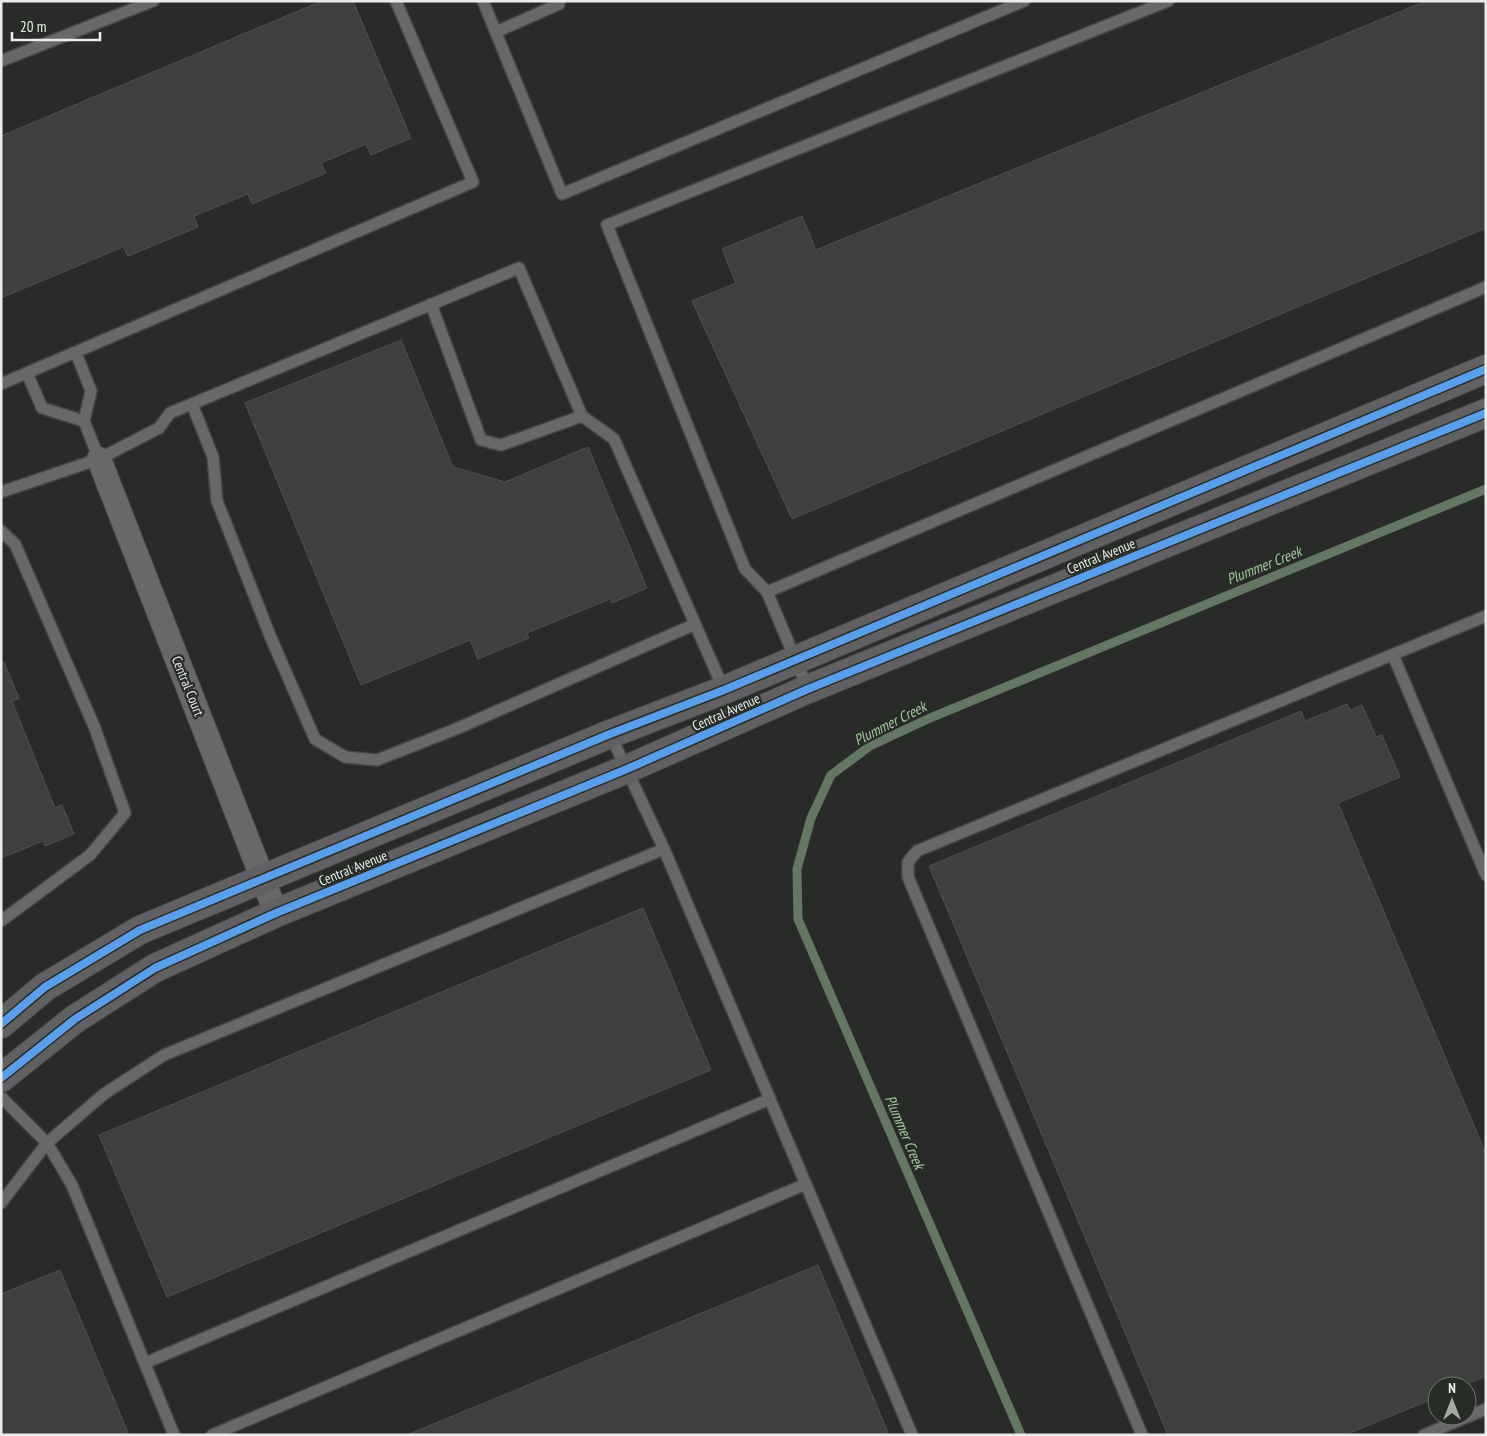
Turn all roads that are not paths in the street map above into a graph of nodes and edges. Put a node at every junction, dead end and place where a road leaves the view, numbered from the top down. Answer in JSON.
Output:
{"nodes":[{"id":1,"x":153,"y":1,"type":"edge"},
{"id":2,"x":396,"y":1,"type":"edge"},
{"id":3,"x":483,"y":1,"type":"edge"},
{"id":4,"x":559,"y":1,"type":"edge"},
{"id":5,"x":1024,"y":1,"type":"edge"},
{"id":6,"x":1168,"y":1,"type":"edge"},
{"id":7,"x":496,"y":32,"type":"junction"},
{"id":8,"x":1,"y":61,"type":"edge"},
{"id":9,"x":1486,"y":287,"type":"edge"},
{"id":10,"x":431,"y":304,"type":"junction"},
{"id":11,"x":76,"y":353,"type":"junction"},
{"id":12,"x":1486,"y":369,"type":"edge"},
{"id":13,"x":27,"y":373,"type":"junction"},
{"id":14,"x":1,"y":384,"type":"edge"},
{"id":15,"x":192,"y":404,"type":"junction"},
{"id":16,"x":1486,"y":413,"type":"edge"},
{"id":17,"x":582,"y":416,"type":"junction"},
{"id":18,"x":84,"y":421,"type":"junction"},
{"id":19,"x":99,"y":459,"type":"junction"},
{"id":20,"x":1,"y":492,"type":"edge"},
{"id":21,"x":1,"y":531,"type":"edge"},
{"id":22,"x":767,"y":592,"type":"junction"},
{"id":23,"x":1486,"y":616,"type":"edge"},
{"id":24,"x":693,"y":625,"type":"junction"},
{"id":25,"x":1393,"y":655,"type":"junction"},
{"id":26,"x":796,"y":659,"type":"junction"},
{"id":27,"x":808,"y":689,"type":"junction"},
{"id":28,"x":724,"y":690,"type":"junction"},
{"id":29,"x":610,"y":734,"type":"junction"},
{"id":30,"x":627,"y":770,"type":"junction"},
{"id":31,"x":664,"y":849,"type":"junction"},
{"id":32,"x":1486,"y":875,"type":"edge"},
{"id":33,"x":263,"y":878,"type":"junction"},
{"id":34,"x":276,"y":913,"type":"junction"},
{"id":35,"x":1,"y":921,"type":"edge"},
{"id":36,"x":1,"y":1024,"type":"edge"},
{"id":37,"x":1,"y":1078,"type":"edge"},
{"id":38,"x":1,"y":1097,"type":"edge"},
{"id":39,"x":770,"y":1099,"type":"junction"},
{"id":40,"x":47,"y":1143,"type":"junction"},
{"id":41,"x":806,"y":1184,"type":"junction"},
{"id":42,"x":1,"y":1203,"type":"edge"},
{"id":43,"x":145,"y":1363,"type":"junction"},
{"id":44,"x":1486,"y":1409,"type":"edge"},
{"id":45,"x":174,"y":1435,"type":"edge"},
{"id":46,"x":212,"y":1435,"type":"edge"},
{"id":47,"x":912,"y":1435,"type":"edge"},
{"id":48,"x":1142,"y":1435,"type":"edge"},
{"id":49,"x":1424,"y":1435,"type":"edge"}],
"edges":[{"from":1,"to":8,"type":"lane"},
{"from":2,"to":11,"type":"lane"},
{"from":3,"to":7,"type":"lane"},
{"from":4,"to":7,"type":"lane"},
{"from":5,"to":7,"type":"lane"},
{"from":6,"to":22,"type":"lane"},
{"from":9,"to":22,"type":"lane"},
{"from":10,"to":15,"type":"lane"},
{"from":10,"to":17,"type":"lane"},
{"from":10,"to":17,"type":"lane"},
{"from":11,"to":13,"type":"lane"},
{"from":11,"to":18,"type":"lane"},
{"from":12,"to":26,"type":"street","name":"Central Avenue"},
{"from":13,"to":14,"type":"lane"},
{"from":13,"to":18,"type":"lane"},
{"from":15,"to":19,"type":"lane"},
{"from":15,"to":24,"type":"lane"},
{"from":16,"to":27,"type":"street","name":"Central Avenue"},
{"from":17,"to":24,"type":"lane"},
{"from":18,"to":19,"type":"lane"},
{"from":19,"to":20,"type":"lane"},
{"from":19,"to":33,"type":"street","name":"Central Court"},
{"from":21,"to":35,"type":"lane"},
{"from":22,"to":26,"type":"lane"},
{"from":23,"to":25,"type":"lane"},
{"from":24,"to":28,"type":"lane"},
{"from":25,"to":32,"type":"lane"},
{"from":25,"to":48,"type":"lane"},
{"from":26,"to":27,"type":"lane"},
{"from":26,"to":28,"type":"street","name":"Central Avenue"},
{"from":27,"to":30,"type":"street","name":"Central Avenue"},
{"from":28,"to":29,"type":"street","name":"Central Avenue"},
{"from":29,"to":30,"type":"lane"},
{"from":29,"to":33,"type":"street","name":"Central Avenue"},
{"from":30,"to":31,"type":"lane"},
{"from":30,"to":34,"type":"street","name":"Central Avenue"},
{"from":31,"to":39,"type":"lane"},
{"from":31,"to":40,"type":"lane"},
{"from":33,"to":34,"type":"street","name":"Central Court"},
{"from":33,"to":36,"type":"street","name":"Central Avenue"},
{"from":34,"to":37,"type":"street","name":"Central Avenue"},
{"from":38,"to":40,"type":"lane"},
{"from":39,"to":41,"type":"lane"},
{"from":39,"to":43,"type":"lane"},
{"from":40,"to":42,"type":"lane"},
{"from":40,"to":43,"type":"lane"},
{"from":41,"to":46,"type":"lane"},
{"from":41,"to":47,"type":"lane"},
{"from":43,"to":45,"type":"lane"},
{"from":44,"to":49,"type":"lane"}]}
